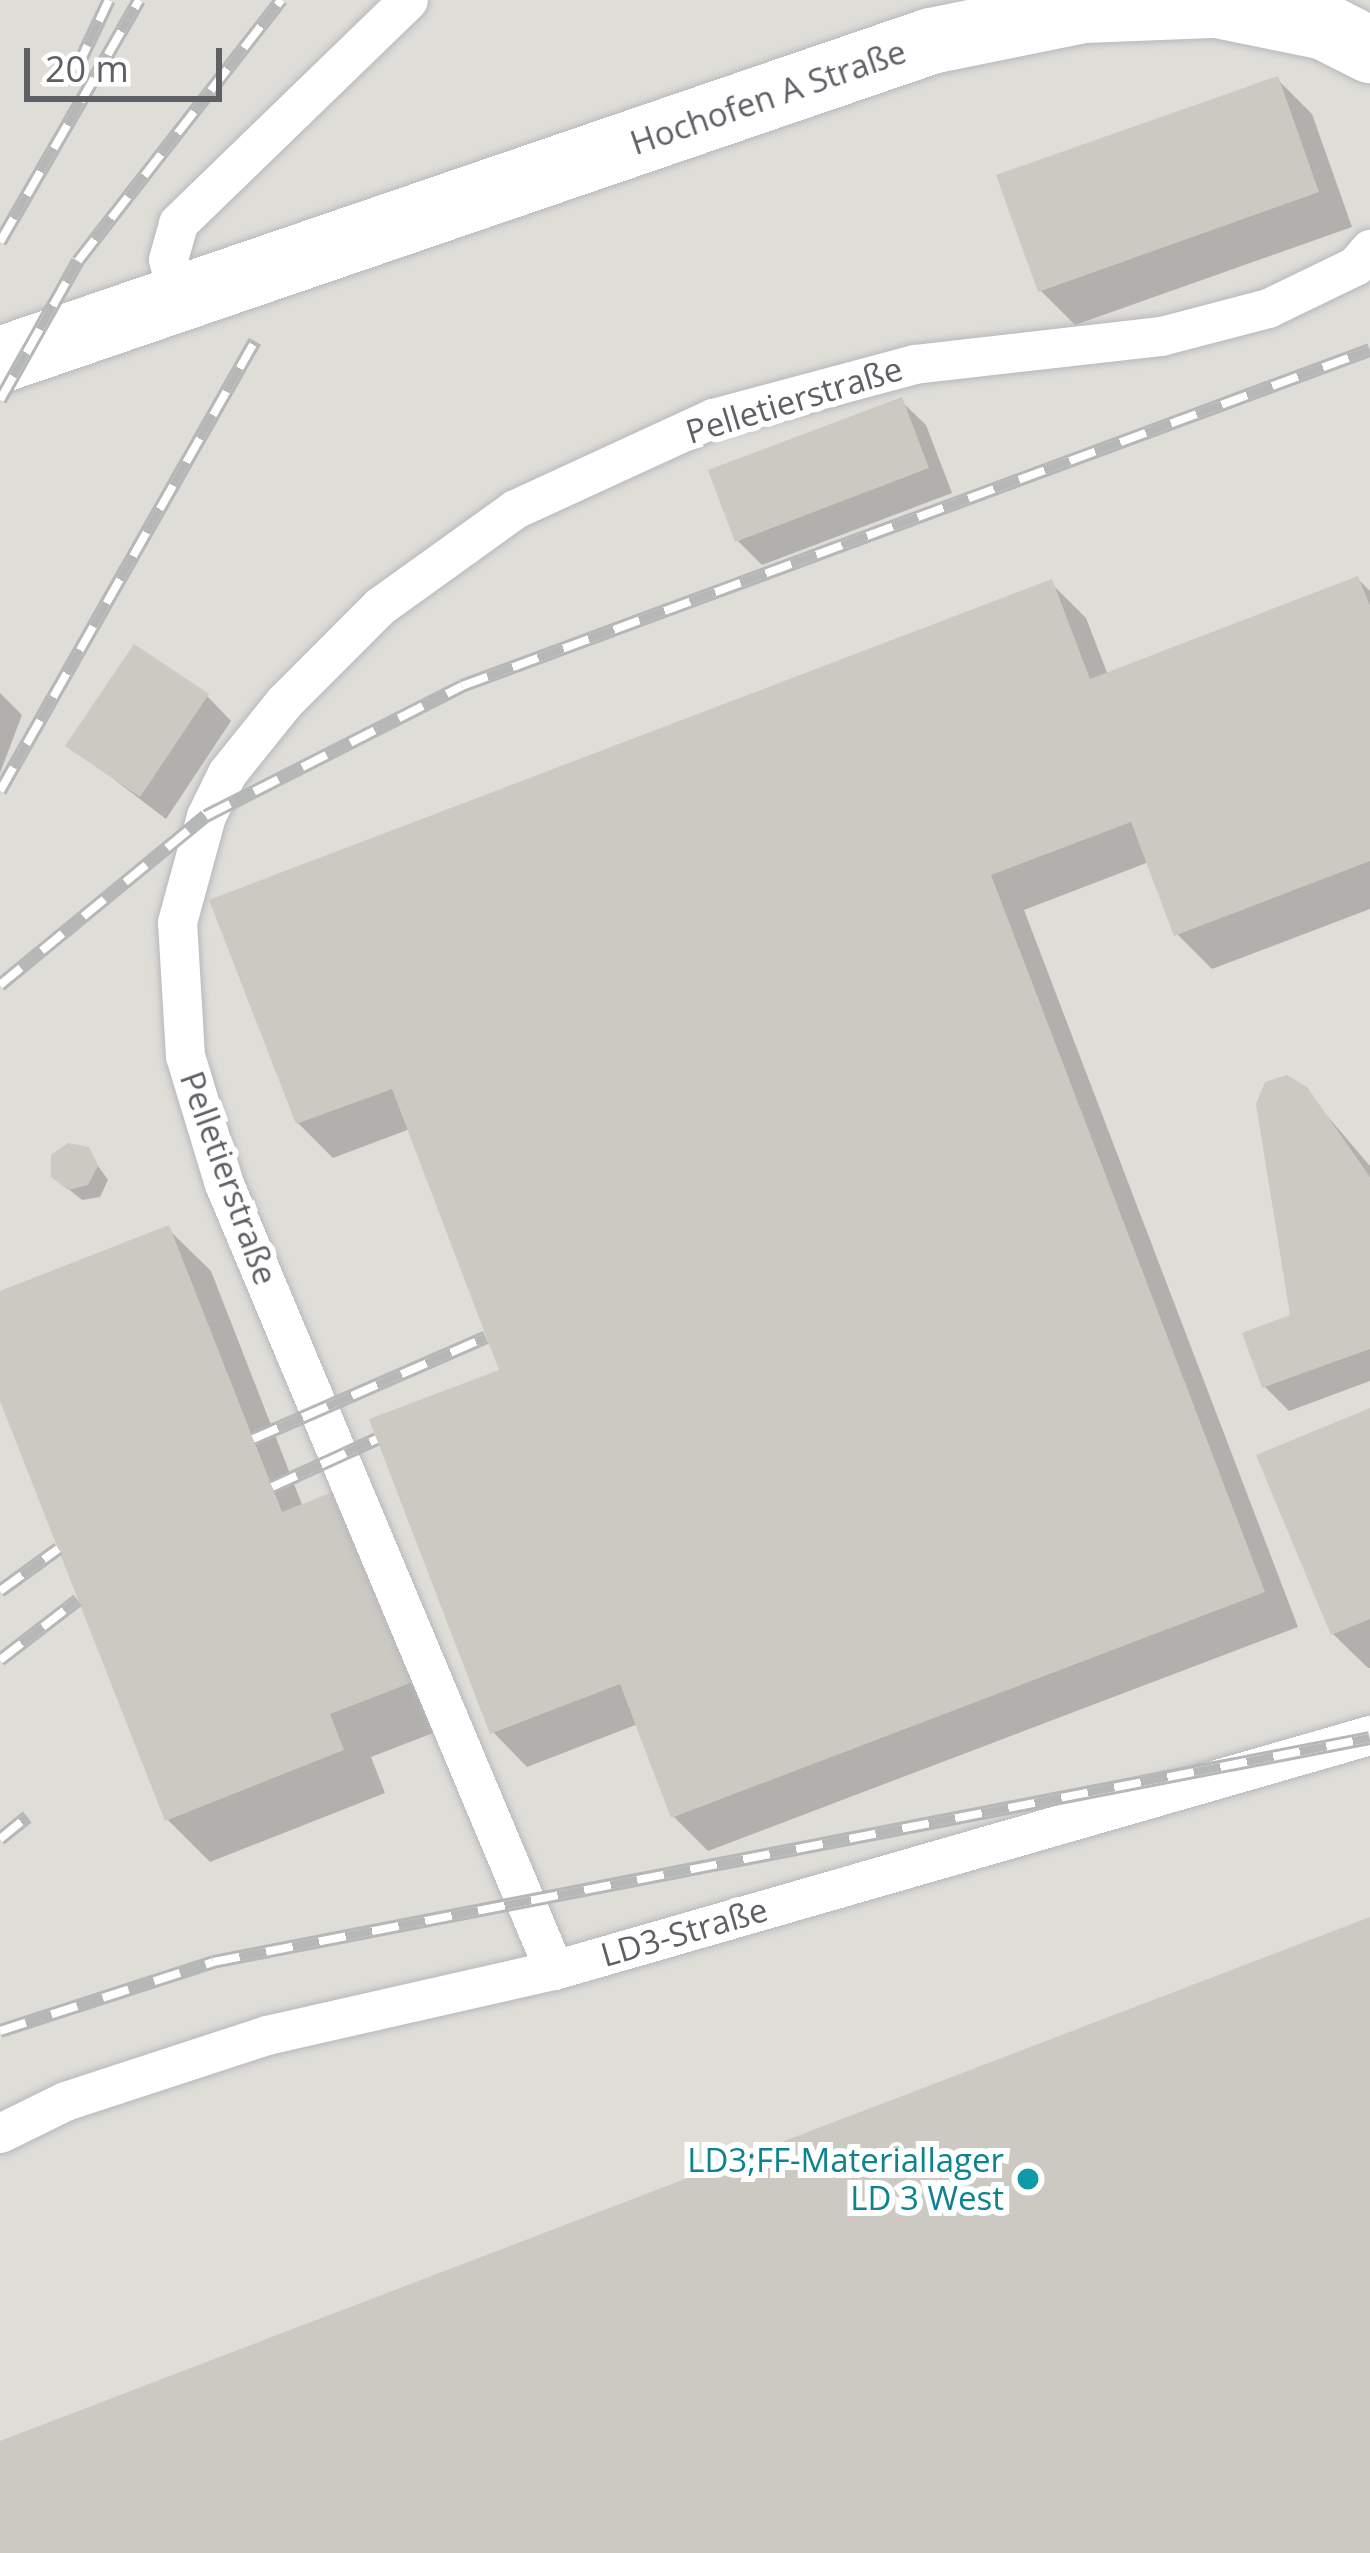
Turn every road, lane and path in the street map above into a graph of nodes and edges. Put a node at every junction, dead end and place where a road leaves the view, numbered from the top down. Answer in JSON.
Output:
{"nodes":[{"id":1,"x":408,"y":0,"type":"edge"},
{"id":2,"x":1370,"y":50,"type":"edge"},
{"id":3,"x":1370,"y":249,"type":"edge"},
{"id":4,"x":179,"y":299,"type":"junction"},
{"id":5,"x":0,"y":360,"type":"edge"},
{"id":6,"x":1370,"y":1735,"type":"edge"},
{"id":7,"x":554,"y":1970,"type":"junction"},
{"id":8,"x":0,"y":2133,"type":"edge"}],
"edges":[{"from":1,"to":4,"type":"lane"},
{"from":2,"to":4,"type":"street","name":"Hochofen A Straße"},
{"from":3,"to":7,"type":"lane","name":"Pelletierstraße"},
{"from":4,"to":5,"type":"street","name":"Hochofen A Straße"},
{"from":6,"to":7,"type":"lane","name":"LD3-Straße"},
{"from":7,"to":8,"type":"lane","name":"LD3-Straße"}]}
